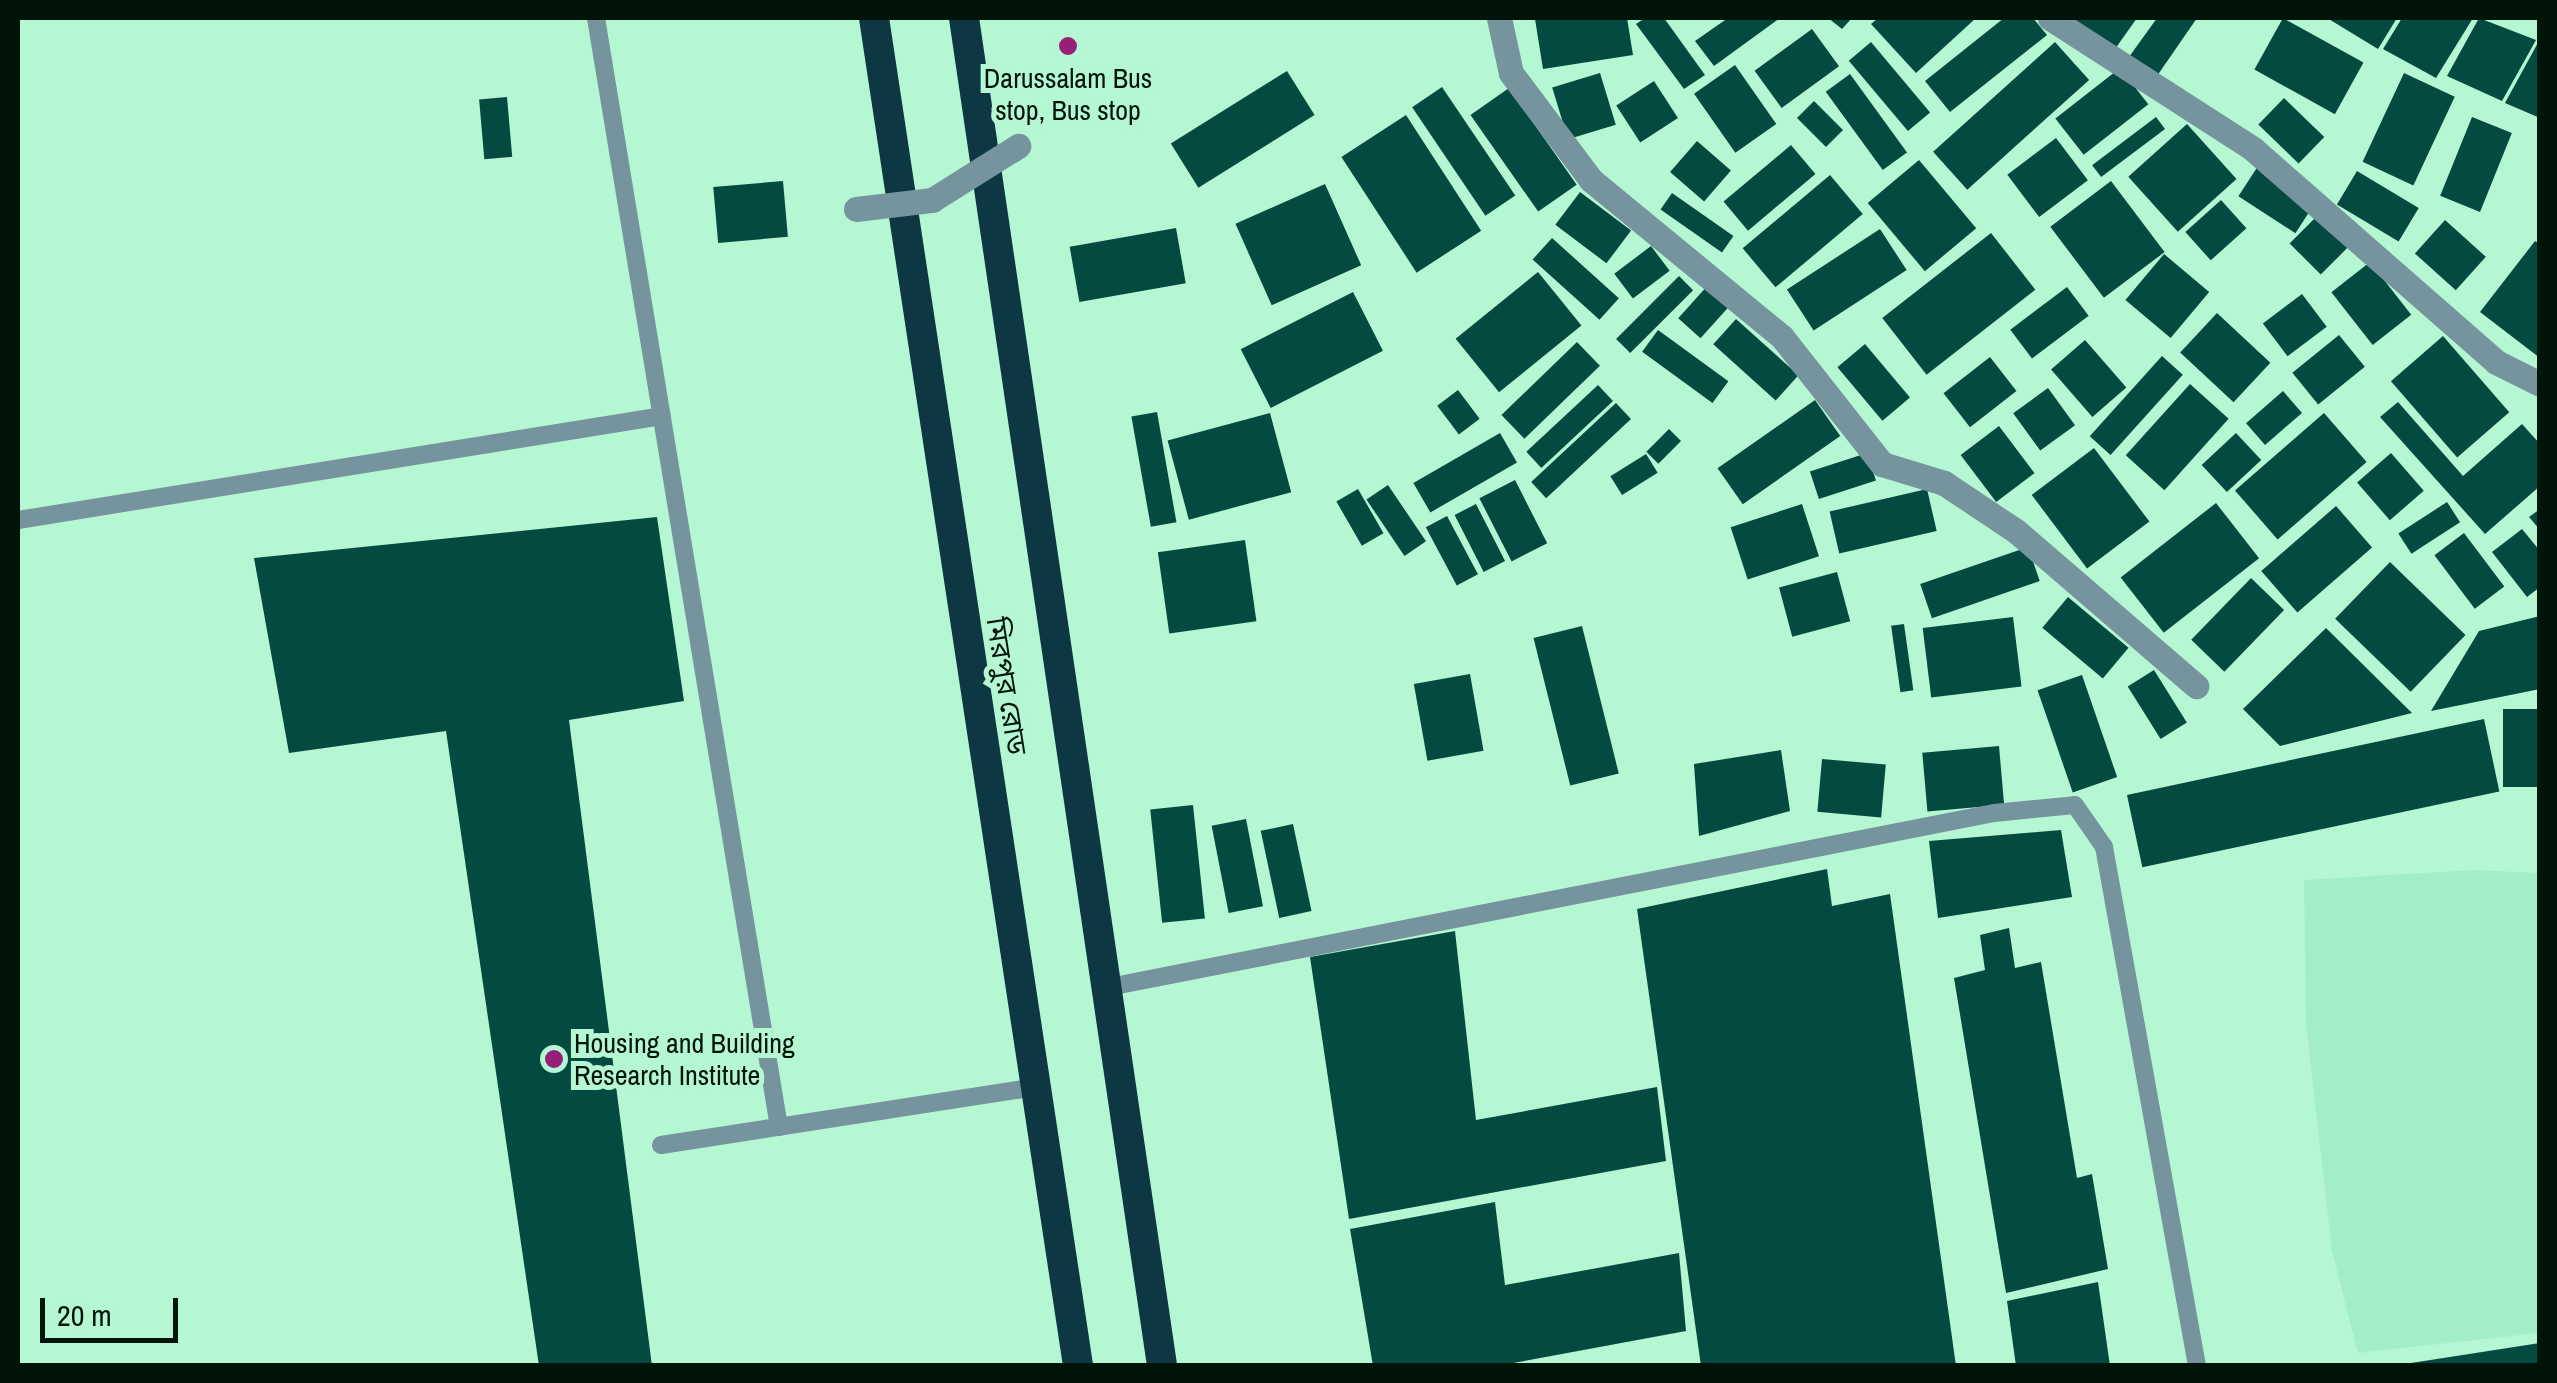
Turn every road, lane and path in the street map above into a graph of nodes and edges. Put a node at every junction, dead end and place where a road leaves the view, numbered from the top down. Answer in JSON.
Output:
{"nodes":[{"id":1,"x":596,"y":18,"type":"edge"},
{"id":2,"x":874,"y":18,"type":"edge"},
{"id":3,"x":964,"y":18,"type":"edge"},
{"id":4,"x":1498,"y":18,"type":"edge"},
{"id":5,"x":2050,"y":18,"type":"edge"},
{"id":6,"x":1018,"y":146,"type":"dead end"},
{"id":7,"x":856,"y":210,"type":"dead end"},
{"id":8,"x":2540,"y":384,"type":"edge"},
{"id":9,"x":662,"y":416,"type":"junction"},
{"id":10,"x":18,"y":520,"type":"edge"},
{"id":11,"x":2196,"y":686,"type":"dead end"},
{"id":12,"x":1109,"y":987,"type":"junction"},
{"id":13,"x":1040,"y":1086,"type":"junction"},
{"id":14,"x":779,"y":1127,"type":"junction"},
{"id":15,"x":661,"y":1145,"type":"dead end"},
{"id":16,"x":1078,"y":1366,"type":"edge"},
{"id":17,"x":1162,"y":1366,"type":"edge"},
{"id":18,"x":2198,"y":1366,"type":"edge"}],
"edges":[{"from":1,"to":9,"type":"lane"},
{"from":2,"to":13,"type":"highway","name":"মিরপুর রোড"},
{"from":3,"to":12,"type":"highway","name":"মিরপুর রোড"},
{"from":4,"to":11,"type":"street"},
{"from":5,"to":8,"type":"street"},
{"from":6,"to":7,"type":"street","bridge":true},
{"from":9,"to":10,"type":"lane"},
{"from":9,"to":14,"type":"lane"},
{"from":12,"to":17,"type":"highway","name":"মিরপুর রোড"},
{"from":12,"to":18,"type":"lane"},
{"from":13,"to":14,"type":"lane"},
{"from":13,"to":16,"type":"highway","name":"মিরপুর রোড"},
{"from":14,"to":15,"type":"lane"}]}
